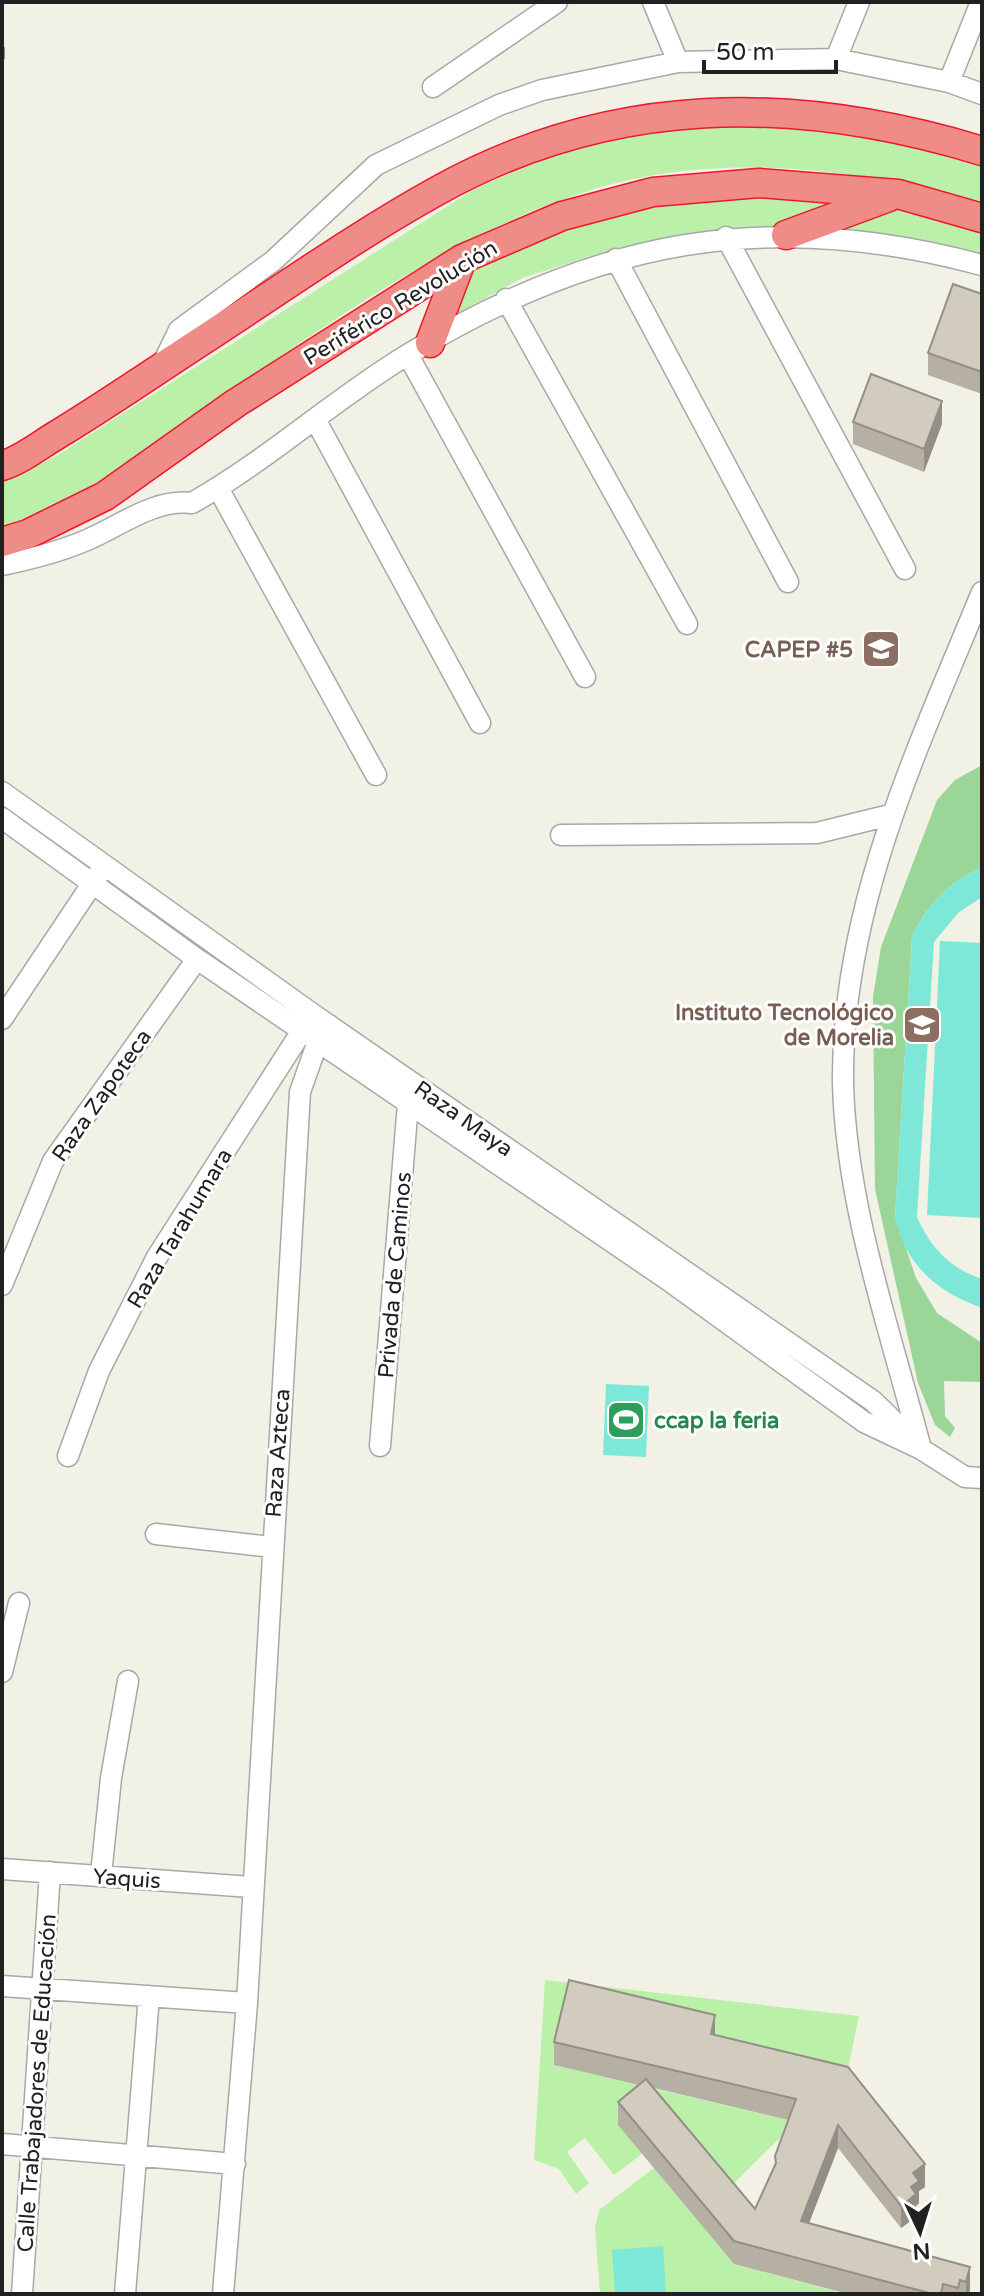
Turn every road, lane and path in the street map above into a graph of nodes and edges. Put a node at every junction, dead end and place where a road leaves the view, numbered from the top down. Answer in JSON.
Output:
{"nodes":[{"id":1,"x":557,"y":2,"type":"edge"},
{"id":2,"x":653,"y":2,"type":"edge"},
{"id":3,"x":859,"y":2,"type":"edge"},
{"id":4,"x":981,"y":2,"type":"edge"},
{"id":5,"x":836,"y":59,"type":"junction"},
{"id":6,"x":678,"y":62,"type":"junction"},
{"id":7,"x":949,"y":82,"type":"junction"},
{"id":8,"x":433,"y":87,"type":"dead end"},
{"id":9,"x":982,"y":94,"type":"edge"},
{"id":10,"x":982,"y":151,"type":"edge"},
{"id":11,"x":898,"y":194,"type":"junction"},
{"id":12,"x":982,"y":218,"type":"edge"},
{"id":13,"x":786,"y":235,"type":"junction"},
{"id":14,"x":726,"y":237,"type":"junction"},
{"id":15,"x":462,"y":259,"type":"junction"},
{"id":16,"x":616,"y":259,"type":"junction"},
{"id":17,"x":982,"y":265,"type":"edge"},
{"id":18,"x":506,"y":299,"type":"junction"},
{"id":19,"x":419,"y":349,"type":"junction"},
{"id":20,"x":160,"y":369,"type":"junction"},
{"id":21,"x":315,"y":419,"type":"junction"},
{"id":22,"x":2,"y":466,"type":"edge"},
{"id":23,"x":218,"y":488,"type":"junction"},
{"id":24,"x":2,"y":542,"type":"edge"},
{"id":25,"x":2,"y":565,"type":"edge"},
{"id":26,"x":905,"y":569,"type":"dead end"},
{"id":27,"x":788,"y":582,"type":"dead end"},
{"id":28,"x":982,"y":592,"type":"edge"},
{"id":29,"x":687,"y":624,"type":"dead end"},
{"id":30,"x":585,"y":677,"type":"dead end"},
{"id":31,"x":480,"y":723,"type":"dead end"},
{"id":32,"x":376,"y":775,"type":"dead end"},
{"id":33,"x":2,"y":792,"type":"edge"},
{"id":34,"x":890,"y":815,"type":"junction"},
{"id":35,"x":2,"y":818,"type":"edge"},
{"id":36,"x":561,"y":835,"type":"dead end"},
{"id":37,"x":98,"y":874,"type":"junction"},
{"id":38,"x":197,"y":959,"type":"junction"},
{"id":39,"x":2,"y":1019,"type":"edge"},
{"id":40,"x":315,"y":1028,"type":"junction"},
{"id":41,"x":408,"y":1103,"type":"junction"},
{"id":42,"x":2,"y":1285,"type":"edge"},
{"id":43,"x":380,"y":1446,"type":"dead end"},
{"id":44,"x":921,"y":1449,"type":"junction"},
{"id":45,"x":68,"y":1456,"type":"dead end"},
{"id":46,"x":982,"y":1478,"type":"edge"},
{"id":47,"x":156,"y":1534,"type":"dead end"},
{"id":48,"x":272,"y":1547,"type":"junction"},
{"id":49,"x":19,"y":1603,"type":"dead end"},
{"id":50,"x":2,"y":1672,"type":"edge"},
{"id":51,"x":128,"y":1681,"type":"dead end"},
{"id":52,"x":2,"y":1869,"type":"edge"},
{"id":53,"x":50,"y":1872,"type":"junction"},
{"id":54,"x":101,"y":1875,"type":"junction"},
{"id":55,"x":251,"y":1887,"type":"junction"},
{"id":56,"x":2,"y":1986,"type":"edge"},
{"id":57,"x":44,"y":1988,"type":"junction"},
{"id":58,"x":149,"y":1996,"type":"junction"},
{"id":59,"x":247,"y":2003,"type":"junction"},
{"id":60,"x":2,"y":2144,"type":"edge"},
{"id":61,"x":33,"y":2148,"type":"junction"},
{"id":62,"x":137,"y":2156,"type":"junction"},
{"id":63,"x":235,"y":2164,"type":"junction"},
{"id":64,"x":22,"y":2294,"type":"edge"},
{"id":65,"x":125,"y":2294,"type":"edge"},
{"id":66,"x":223,"y":2294,"type":"edge"}],
"edges":[{"from":1,"to":8,"type":"street"},
{"from":2,"to":6,"type":"street"},
{"from":3,"to":5,"type":"street"},
{"from":4,"to":7,"type":"street"},
{"from":5,"to":6,"type":"street"},
{"from":5,"to":7,"type":"street"},
{"from":6,"to":20,"type":"street"},
{"from":7,"to":9,"type":"street"},
{"from":10,"to":20,"type":"highway"},
{"from":11,"to":12,"type":"highway","name":"Periférico Revolución"},
{"from":11,"to":13,"type":"highway"},
{"from":11,"to":15,"type":"highway","name":"Periférico Revolución"},
{"from":13,"to":14,"type":"street"},
{"from":13,"to":17,"type":"street"},
{"from":14,"to":16,"type":"street"},
{"from":14,"to":26,"type":"street"},
{"from":15,"to":19,"type":"highway"},
{"from":15,"to":24,"type":"highway","name":"Periférico Revolución"},
{"from":16,"to":18,"type":"street"},
{"from":16,"to":27,"type":"street"},
{"from":18,"to":19,"type":"street"},
{"from":18,"to":29,"type":"street"},
{"from":19,"to":21,"type":"street"},
{"from":19,"to":30,"type":"street"},
{"from":20,"to":22,"type":"highway"},
{"from":21,"to":23,"type":"street"},
{"from":21,"to":31,"type":"street"},
{"from":23,"to":25,"type":"street"},
{"from":23,"to":32,"type":"street"},
{"from":28,"to":34,"type":"street"},
{"from":33,"to":37,"type":"street","name":"Raza Maya"},
{"from":34,"to":36,"type":"street"},
{"from":34,"to":44,"type":"street"},
{"from":35,"to":37,"type":"street","name":"Raza Maya"},
{"from":37,"to":38,"type":"street","name":"Raza Maya"},
{"from":37,"to":39,"type":"street"},
{"from":37,"to":40,"type":"street","name":"Raza Maya"},
{"from":38,"to":40,"type":"street","name":"Raza Maya"},
{"from":38,"to":42,"type":"street","name":"Raza Zapoteca"},
{"from":40,"to":41,"type":"street","name":"Raza Maya"},
{"from":40,"to":44,"type":"street","name":"Raza Maya"},
{"from":40,"to":45,"type":"street","name":"Raza Tarahumara"},
{"from":40,"to":48,"type":"street","name":"Raza Azteca"},
{"from":41,"to":43,"type":"street","name":"Privada de Caminos"},
{"from":41,"to":44,"type":"street","name":"Raza Maya"},
{"from":44,"to":46,"type":"street","name":"Raza Maya"},
{"from":47,"to":48,"type":"street"},
{"from":48,"to":55,"type":"street","name":"Raza Azteca"},
{"from":49,"to":50,"type":"street"},
{"from":51,"to":54,"type":"street"},
{"from":52,"to":53,"type":"street","name":"Yaquis"},
{"from":53,"to":54,"type":"street","name":"Yaquis"},
{"from":53,"to":57,"type":"street","name":"Calle Trabajadores de Educación"},
{"from":54,"to":55,"type":"street","name":"Yaquis"},
{"from":55,"to":59,"type":"street","name":"Raza Azteca"},
{"from":56,"to":57,"type":"street"},
{"from":57,"to":58,"type":"street"},
{"from":57,"to":61,"type":"street","name":"Calle Trabajadores de Educación"},
{"from":58,"to":59,"type":"street"},
{"from":58,"to":62,"type":"street"},
{"from":59,"to":63,"type":"street","name":"Raza Azteca"},
{"from":60,"to":61,"type":"street"},
{"from":61,"to":62,"type":"street"},
{"from":61,"to":64,"type":"street","name":"Calle Trabajadores de Educación"},
{"from":62,"to":63,"type":"street"},
{"from":62,"to":65,"type":"street"},
{"from":63,"to":66,"type":"street","name":"Raza Azteca"}]}
